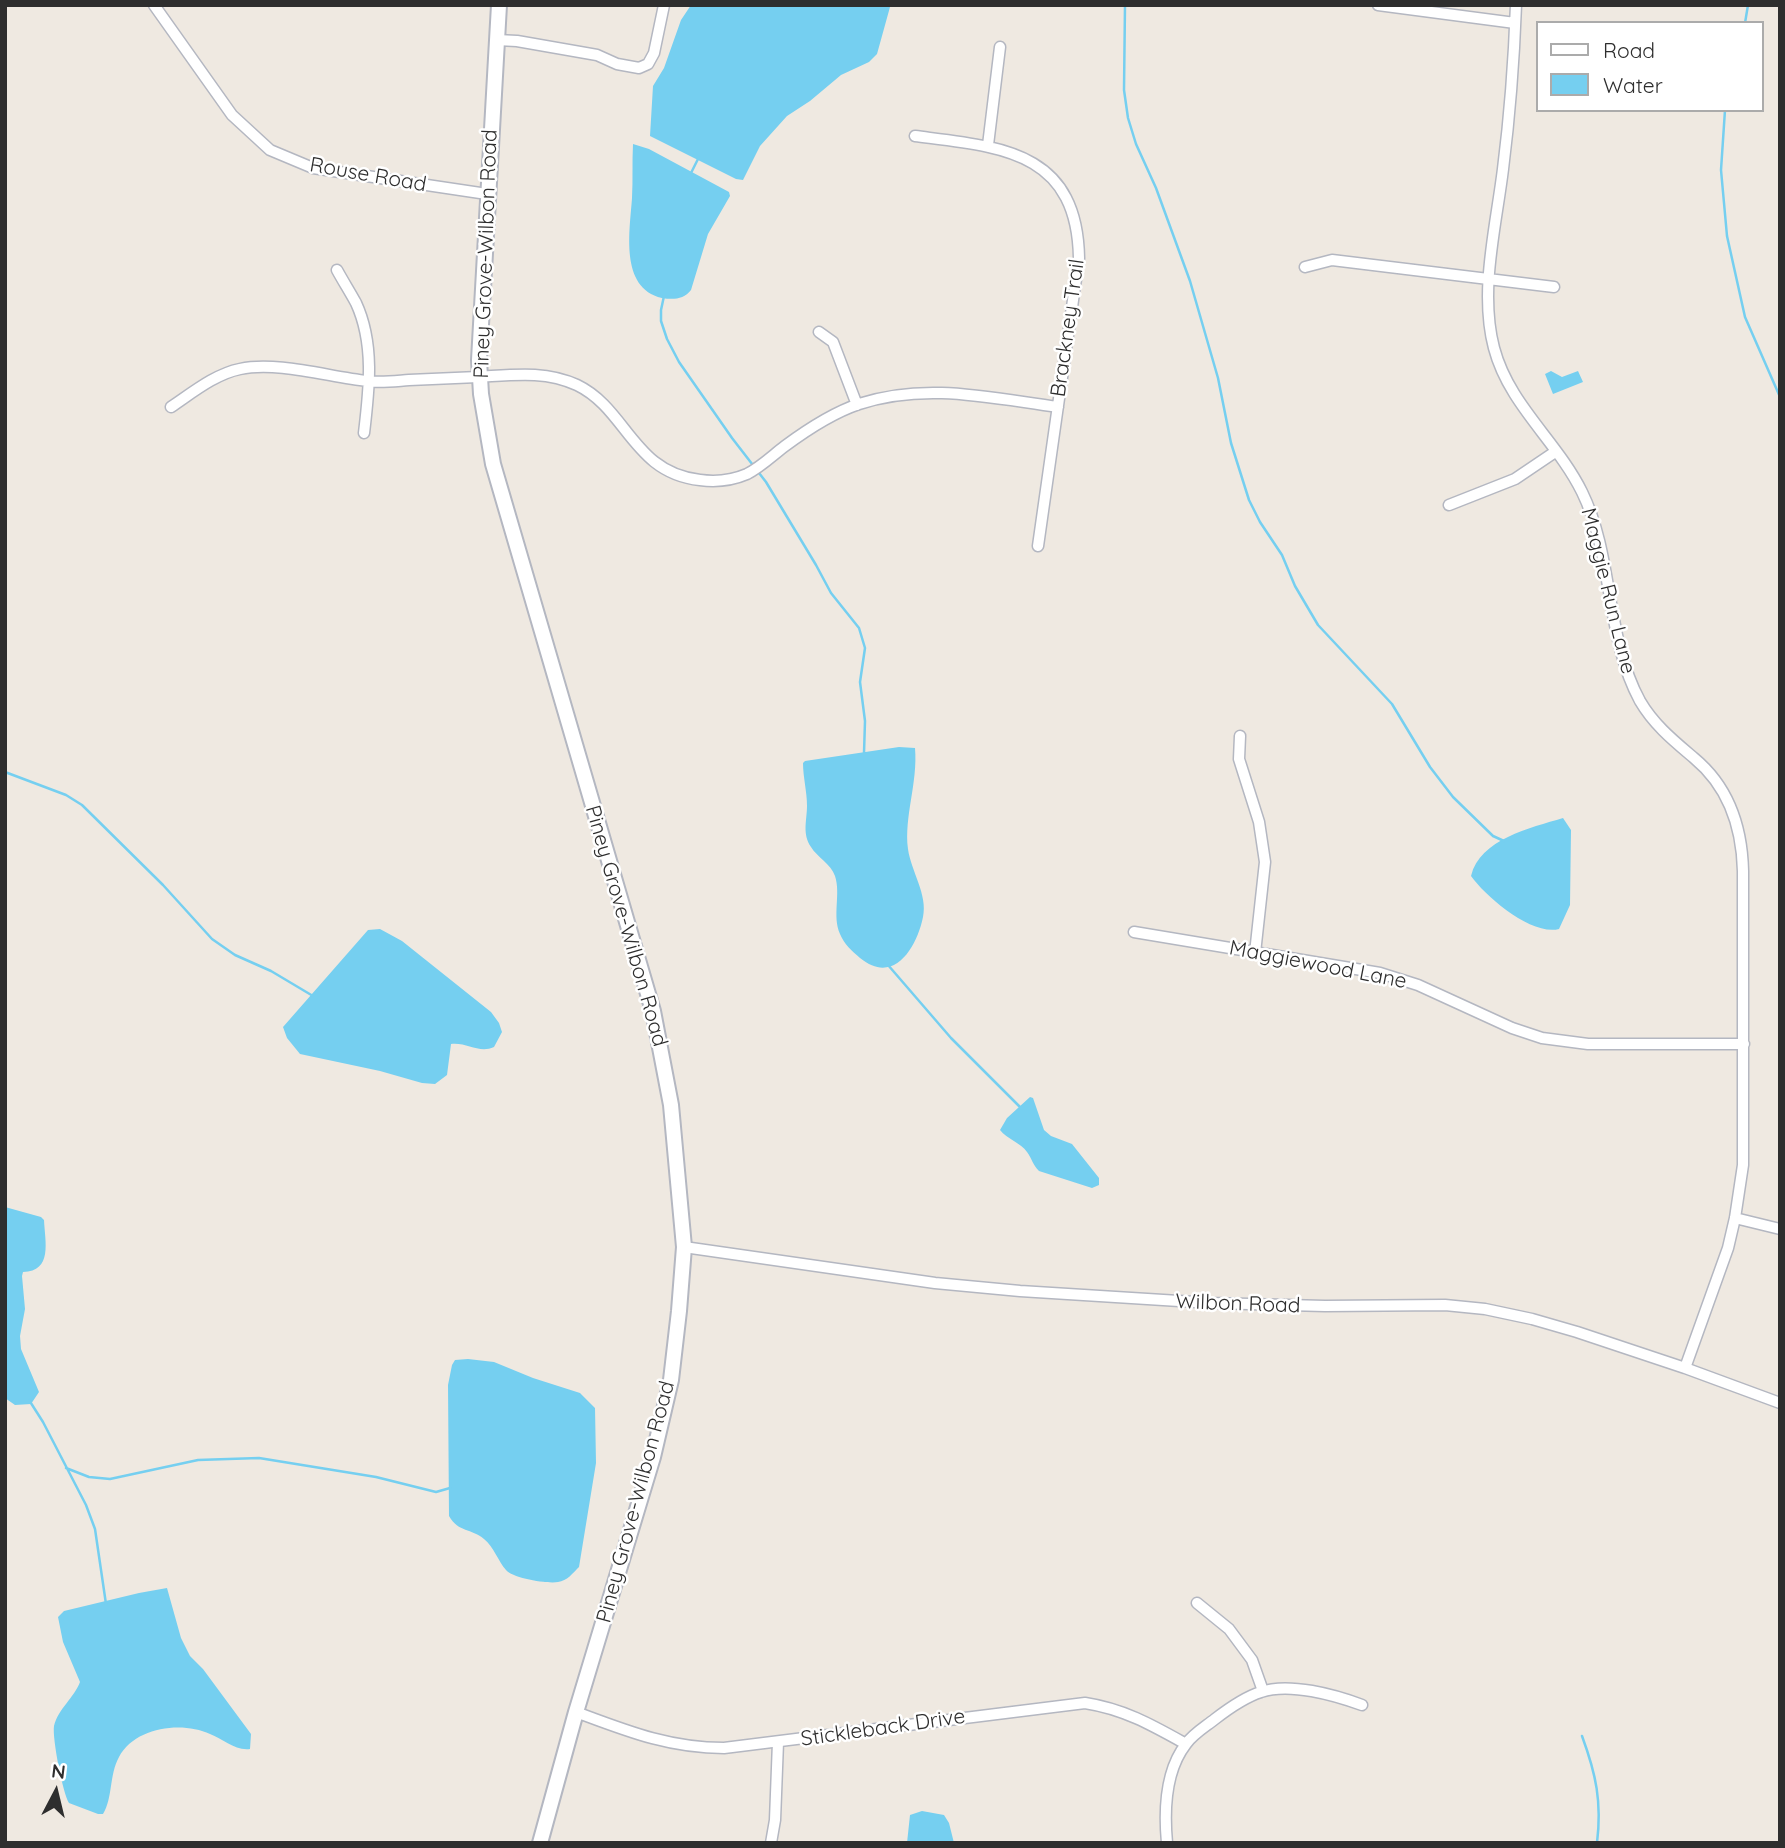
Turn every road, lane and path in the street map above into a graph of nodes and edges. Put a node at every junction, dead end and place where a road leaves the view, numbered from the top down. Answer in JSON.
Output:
{"nodes":[{"id":1,"x":154,"y":5,"type":"edge"},
{"id":2,"x":499,"y":5,"type":"edge"},
{"id":3,"x":664,"y":5,"type":"edge"},
{"id":4,"x":1378,"y":5,"type":"edge"},
{"id":5,"x":1516,"y":5,"type":"edge"},
{"id":6,"x":1515,"y":23,"type":"junction"},
{"id":7,"x":497,"y":40,"type":"junction"},
{"id":8,"x":1000,"y":47,"type":"dead end"},
{"id":9,"x":915,"y":136,"type":"dead end"},
{"id":10,"x":988,"y":145,"type":"junction"},
{"id":11,"x":487,"y":194,"type":"junction"},
{"id":12,"x":1305,"y":267,"type":"dead end"},
{"id":13,"x":337,"y":270,"type":"dead end"},
{"id":14,"x":1489,"y":279,"type":"junction"},
{"id":15,"x":1554,"y":287,"type":"dead end"},
{"id":16,"x":818,"y":332,"type":"dead end"},
{"id":17,"x":480,"y":377,"type":"junction"},
{"id":18,"x":369,"y":382,"type":"junction"},
{"id":19,"x":856,"y":405,"type":"junction"},
{"id":20,"x":171,"y":407,"type":"dead end"},
{"id":21,"x":1058,"y":407,"type":"junction"},
{"id":22,"x":365,"y":433,"type":"dead end"},
{"id":23,"x":1555,"y":452,"type":"junction"},
{"id":24,"x":1449,"y":505,"type":"dead end"},
{"id":25,"x":1038,"y":546,"type":"dead end"},
{"id":26,"x":1240,"y":736,"type":"dead end"},
{"id":27,"x":1133,"y":932,"type":"dead end"},
{"id":28,"x":1255,"y":953,"type":"junction"},
{"id":29,"x":1744,"y":1044,"type":"junction"},
{"id":30,"x":1735,"y":1218,"type":"junction"},
{"id":31,"x":1780,"y":1228,"type":"edge"},
{"id":32,"x":684,"y":1247,"type":"junction"},
{"id":33,"x":1685,"y":1368,"type":"junction"},
{"id":34,"x":1780,"y":1403,"type":"edge"},
{"id":35,"x":1197,"y":1603,"type":"dead end"},
{"id":36,"x":1263,"y":1691,"type":"junction"},
{"id":37,"x":1362,"y":1705,"type":"dead end"},
{"id":38,"x":576,"y":1712,"type":"junction"},
{"id":39,"x":778,"y":1742,"type":"junction"},
{"id":40,"x":1185,"y":1744,"type":"junction"},
{"id":41,"x":540,"y":1843,"type":"edge"},
{"id":42,"x":771,"y":1843,"type":"edge"},
{"id":43,"x":1167,"y":1843,"type":"edge"}],
"edges":[{"from":1,"to":11,"type":"street","name":"Rouse Road"},
{"from":2,"to":7,"type":"street","name":"Piney Grove-Wilbon Road"},
{"from":3,"to":7,"type":"street"},
{"from":4,"to":6,"type":"street"},
{"from":5,"to":6,"type":"street","name":"Maggie Run Lane"},
{"from":6,"to":14,"type":"street","name":"Maggie Run Lane"},
{"from":7,"to":11,"type":"street","name":"Piney Grove-Wilbon Road"},
{"from":8,"to":10,"type":"street"},
{"from":9,"to":10,"type":"street","name":"Brackney Trail"},
{"from":10,"to":21,"type":"street","name":"Brackney Trail"},
{"from":11,"to":17,"type":"street","name":"Piney Grove-Wilbon Road"},
{"from":12,"to":14,"type":"street"},
{"from":13,"to":18,"type":"street"},
{"from":14,"to":15,"type":"street"},
{"from":14,"to":23,"type":"street","name":"Maggie Run Lane"},
{"from":16,"to":19,"type":"street"},
{"from":17,"to":18,"type":"street"},
{"from":17,"to":19,"type":"street"},
{"from":17,"to":32,"type":"street","name":"Piney Grove-Wilbon Road"},
{"from":18,"to":20,"type":"street"},
{"from":18,"to":22,"type":"street"},
{"from":19,"to":21,"type":"street"},
{"from":21,"to":25,"type":"street","name":"Brackney Trail"},
{"from":23,"to":24,"type":"street"},
{"from":23,"to":29,"type":"street","name":"Maggie Run Lane"},
{"from":26,"to":28,"type":"street"},
{"from":27,"to":28,"type":"street","name":"Maggiewood Lane"},
{"from":28,"to":29,"type":"street","name":"Maggiewood Lane"},
{"from":29,"to":30,"type":"street","name":"Maggie Run Lane"},
{"from":30,"to":31,"type":"street"},
{"from":30,"to":33,"type":"street","name":"Maggie Run Lane"},
{"from":32,"to":33,"type":"street","name":"Wilbon Road"},
{"from":32,"to":38,"type":"street","name":"Piney Grove-Wilbon Road"},
{"from":33,"to":34,"type":"street","name":"Wilbon Road"},
{"from":35,"to":36,"type":"street"},
{"from":36,"to":37,"type":"street"},
{"from":36,"to":40,"type":"street"},
{"from":38,"to":39,"type":"street","name":"Stickleback Drive"},
{"from":38,"to":41,"type":"street","name":"Piney Grove-Wilbon Road"},
{"from":39,"to":40,"type":"street","name":"Stickleback Drive"},
{"from":39,"to":42,"type":"street"},
{"from":40,"to":43,"type":"street"}]}
